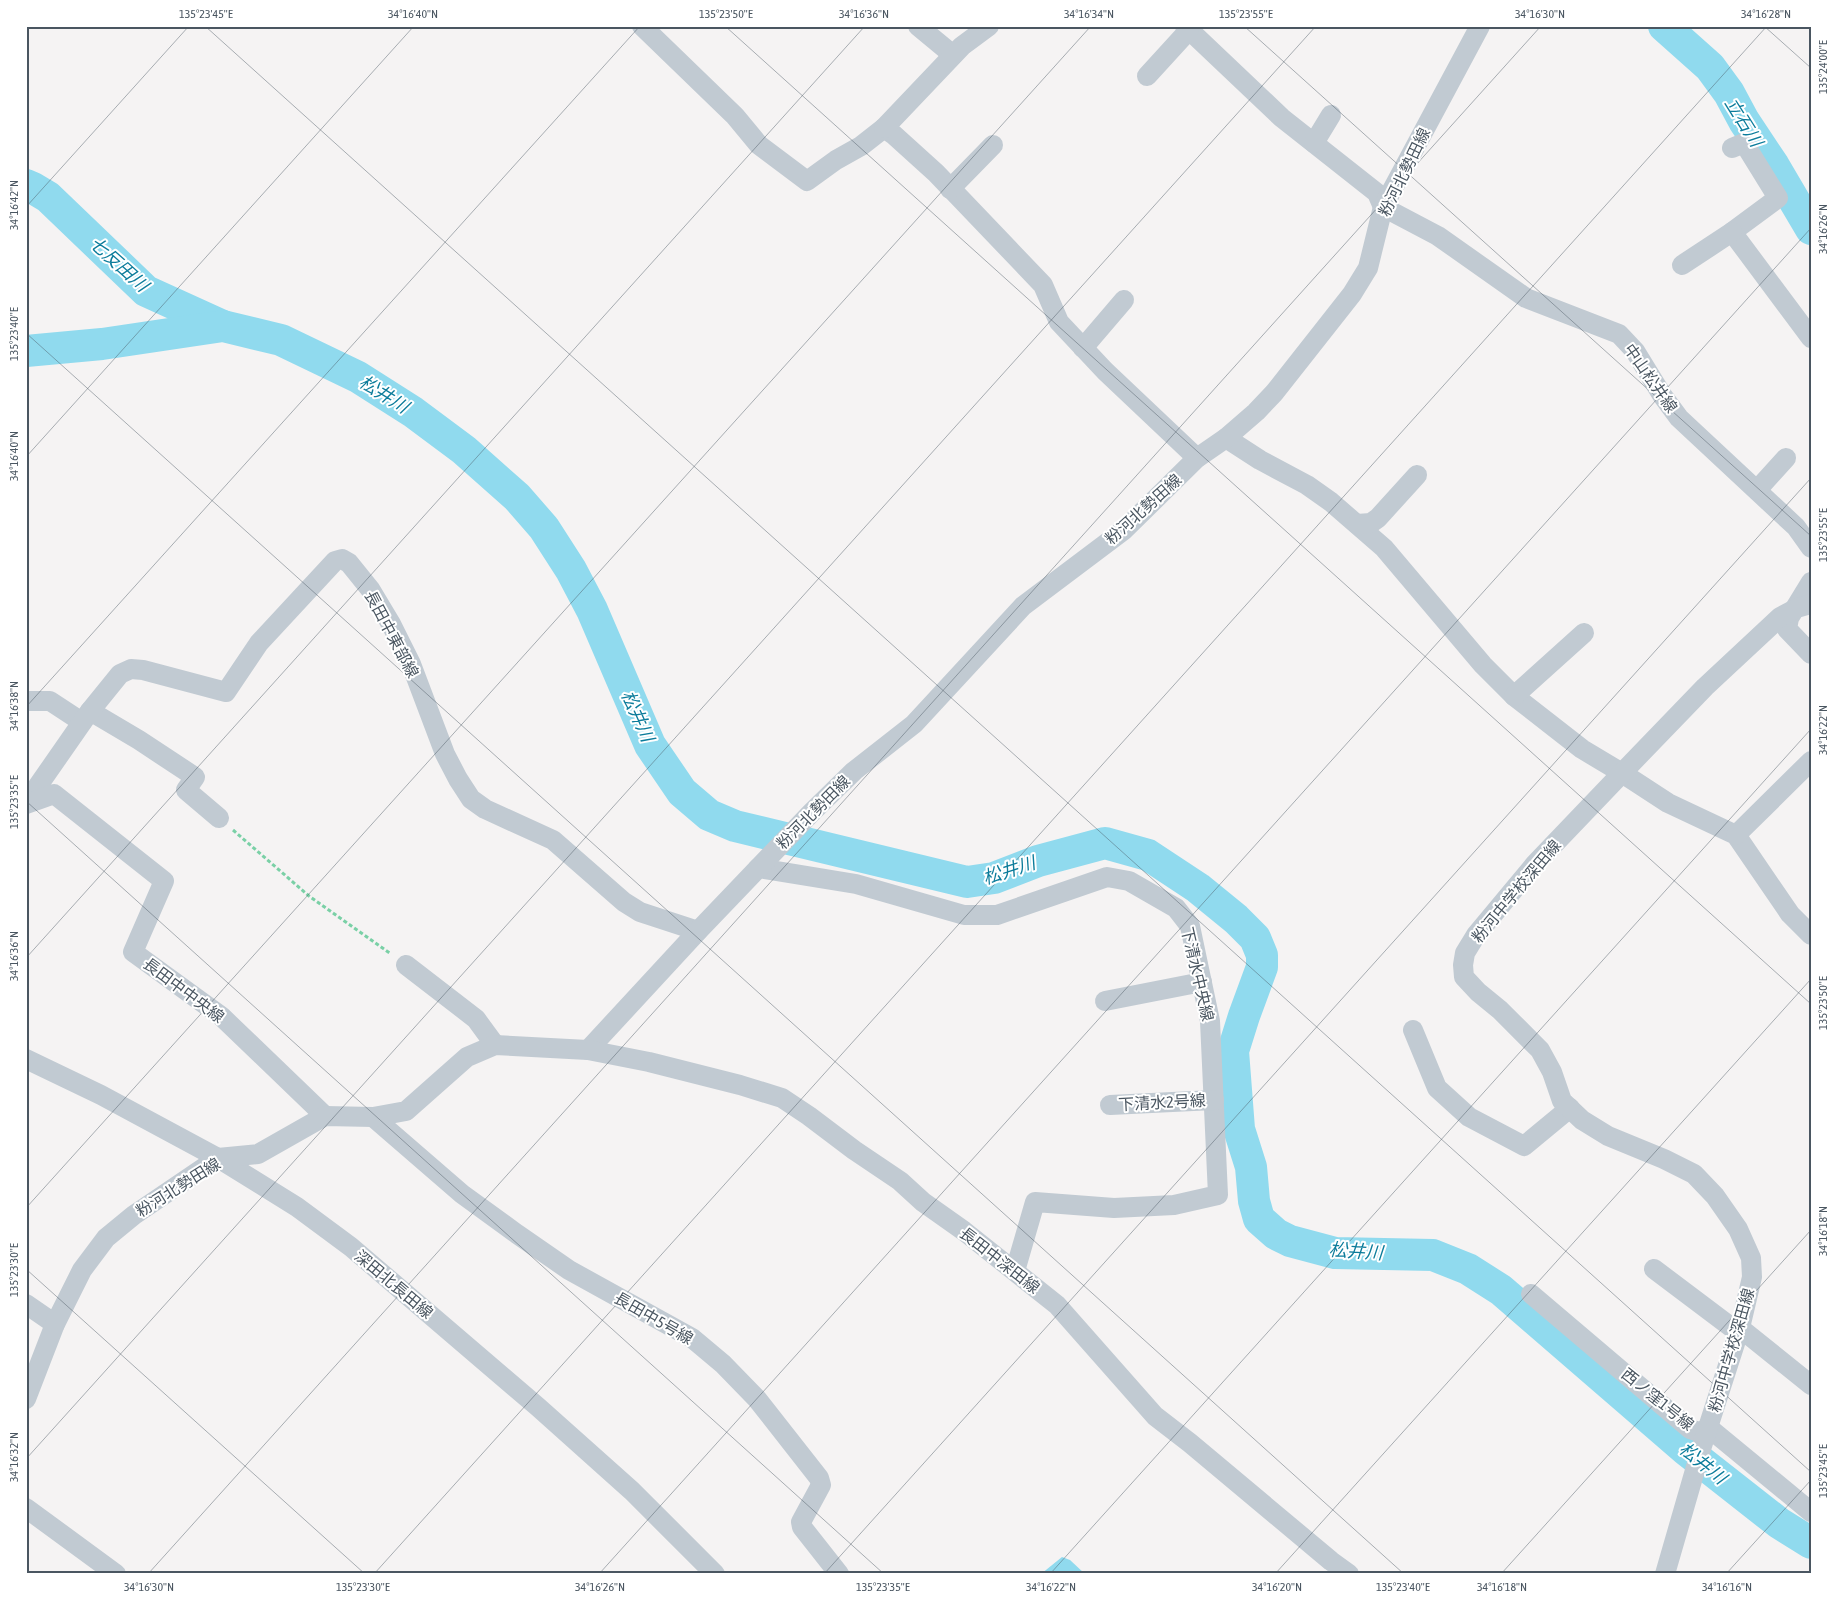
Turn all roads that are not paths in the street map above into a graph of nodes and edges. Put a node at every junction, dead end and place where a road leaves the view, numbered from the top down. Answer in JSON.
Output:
{"nodes":[{"id":1,"x":642,"y":26,"type":"edge"},
{"id":2,"x":918,"y":26,"type":"edge"},
{"id":3,"x":989,"y":26,"type":"edge"},
{"id":4,"x":1480,"y":26,"type":"edge"},
{"id":5,"x":1187,"y":28,"type":"edge"},
{"id":6,"x":953,"y":55,"type":"junction"},
{"id":7,"x":1146,"y":76,"type":"dead end"},
{"id":8,"x":1331,"y":115,"type":"dead end"},
{"id":9,"x":884,"y":128,"type":"junction"},
{"id":10,"x":1314,"y":143,"type":"junction"},
{"id":11,"x":993,"y":145,"type":"dead end"},
{"id":12,"x":1732,"y":148,"type":"dead end"},
{"id":13,"x":950,"y":189,"type":"junction"},
{"id":14,"x":1383,"y":207,"type":"junction"},
{"id":15,"x":1732,"y":232,"type":"junction"},
{"id":16,"x":1682,"y":265,"type":"dead end"},
{"id":17,"x":1124,"y":300,"type":"dead end"},
{"id":18,"x":1811,"y":338,"type":"edge"},
{"id":19,"x":1083,"y":348,"type":"junction"},
{"id":20,"x":1226,"y":438,"type":"junction"},
{"id":21,"x":1197,"y":458,"type":"junction"},
{"id":22,"x":1786,"y":458,"type":"dead end"},
{"id":23,"x":1417,"y":475,"type":"dead end"},
{"id":24,"x":1757,"y":490,"type":"junction"},
{"id":25,"x":1357,"y":524,"type":"junction"},
{"id":26,"x":1811,"y":548,"type":"edge"},
{"id":27,"x":1811,"y":582,"type":"edge"},
{"id":28,"x":1804,"y":606,"type":"edge"},
{"id":29,"x":1584,"y":633,"type":"dead end"},
{"id":30,"x":1811,"y":654,"type":"edge"},
{"id":31,"x":1514,"y":696,"type":"junction"},
{"id":32,"x":26,"y":701,"type":"edge"},
{"id":33,"x":86,"y":716,"type":"junction"},
{"id":34,"x":1811,"y":761,"type":"edge"},
{"id":35,"x":1622,"y":772,"type":"junction"},
{"id":36,"x":26,"y":803,"type":"edge"},
{"id":37,"x":219,"y":818,"type":"road end"},
{"id":38,"x":1736,"y":835,"type":"junction"},
{"id":39,"x":762,"y":864,"type":"junction"},
{"id":40,"x":698,"y":932,"type":"junction"},
{"id":41,"x":1811,"y":935,"type":"edge"},
{"id":42,"x":406,"y":965,"type":"road end"},
{"id":43,"x":1202,"y":982,"type":"junction"},
{"id":44,"x":1105,"y":1001,"type":"dead end"},
{"id":45,"x":1413,"y":1030,"type":"dead end"},
{"id":46,"x":495,"y":1045,"type":"junction"},
{"id":47,"x":588,"y":1050,"type":"junction"},
{"id":48,"x":26,"y":1059,"type":"edge"},
{"id":49,"x":1214,"y":1100,"type":"junction"},
{"id":50,"x":1110,"y":1105,"type":"dead end"},
{"id":51,"x":1570,"y":1108,"type":"junction"},
{"id":52,"x":325,"y":1116,"type":"junction"},
{"id":53,"x":373,"y":1117,"type":"junction"},
{"id":54,"x":218,"y":1158,"type":"junction"},
{"id":55,"x":1654,"y":1269,"type":"dead end"},
{"id":56,"x":1015,"y":1271,"type":"junction"},
{"id":57,"x":1531,"y":1294,"type":"dead end"},
{"id":58,"x":26,"y":1304,"type":"edge"},
{"id":59,"x":55,"y":1324,"type":"junction"},
{"id":60,"x":1740,"y":1328,"type":"junction"},
{"id":61,"x":1811,"y":1385,"type":"edge"},
{"id":62,"x":26,"y":1399,"type":"edge"},
{"id":63,"x":1705,"y":1437,"type":"junction"},
{"id":64,"x":26,"y":1508,"type":"edge"},
{"id":65,"x":1811,"y":1512,"type":"edge"},
{"id":66,"x":116,"y":1574,"type":"edge"},
{"id":67,"x":715,"y":1574,"type":"edge"},
{"id":68,"x":839,"y":1574,"type":"edge"},
{"id":69,"x":1349,"y":1574,"type":"edge"},
{"id":70,"x":1665,"y":1574,"type":"edge"}],
"edges":[{"from":1,"to":9,"type":"street"},
{"from":2,"to":6,"type":"street"},
{"from":3,"to":6,"type":"street"},
{"from":4,"to":14,"type":"street","name":"粉河北勢田線"},
{"from":5,"to":7,"type":"street"},
{"from":5,"to":10,"type":"street"},
{"from":6,"to":9,"type":"street"},
{"from":8,"to":10,"type":"street"},
{"from":9,"to":13,"type":"street"},
{"from":10,"to":14,"type":"street"},
{"from":11,"to":13,"type":"street"},
{"from":12,"to":15,"type":"street"},
{"from":13,"to":19,"type":"street"},
{"from":14,"to":20,"type":"street","name":"粉河北勢田線"},
{"from":14,"to":24,"type":"street","name":"中山松井線"},
{"from":15,"to":16,"type":"street"},
{"from":15,"to":18,"type":"street"},
{"from":17,"to":19,"type":"street"},
{"from":19,"to":21,"type":"street"},
{"from":20,"to":21,"type":"street","name":"粉河北勢田線"},
{"from":20,"to":25,"type":"street"},
{"from":21,"to":39,"type":"street","name":"粉河北勢田線"},
{"from":22,"to":24,"type":"street"},
{"from":23,"to":25,"type":"street"},
{"from":24,"to":26,"type":"street","name":"中山松井線"},
{"from":25,"to":31,"type":"street"},
{"from":27,"to":28,"type":"street"},
{"from":28,"to":30,"type":"street"},
{"from":28,"to":35,"type":"street","name":"粉河中学校深田線"},
{"from":29,"to":31,"type":"street"},
{"from":31,"to":35,"type":"street"},
{"from":32,"to":33,"type":"street"},
{"from":33,"to":36,"type":"street","name":"長田中東部線"},
{"from":33,"to":37,"type":"street"},
{"from":33,"to":40,"type":"street","name":"長田中東部線"},
{"from":34,"to":38,"type":"street"},
{"from":35,"to":38,"type":"street"},
{"from":35,"to":51,"type":"street","name":"粉河中学校深田線"},
{"from":36,"to":52,"type":"street","name":"長田中中央線"},
{"from":38,"to":41,"type":"street"},
{"from":39,"to":40,"type":"street","name":"粉河北勢田線"},
{"from":39,"to":43,"type":"street","name":"下清水中央線"},
{"from":40,"to":47,"type":"street","name":"粉河北勢田線"},
{"from":42,"to":46,"type":"street"},
{"from":43,"to":44,"type":"street"},
{"from":43,"to":49,"type":"street","name":"下清水中央線"},
{"from":45,"to":51,"type":"street"},
{"from":46,"to":47,"type":"street"},
{"from":46,"to":53,"type":"street"},
{"from":47,"to":56,"type":"street","name":"長田中深田線"},
{"from":48,"to":54,"type":"street","name":"深田北長田線"},
{"from":49,"to":50,"type":"street","name":"下清水2号線"},
{"from":49,"to":56,"type":"street","name":"下清水中央線"},
{"from":51,"to":60,"type":"street","name":"粉河中学校深田線"},
{"from":52,"to":53,"type":"street"},
{"from":52,"to":54,"type":"street","name":"粉河北勢田線"},
{"from":53,"to":68,"type":"street","name":"長田中5号線"},
{"from":54,"to":59,"type":"street","name":"粉河北勢田線"},
{"from":54,"to":67,"type":"street","name":"深田北長田線"},
{"from":55,"to":60,"type":"street"},
{"from":56,"to":69,"type":"street","name":"長田中深田線"},
{"from":57,"to":63,"type":"street","name":"西ノ窪1号線"},
{"from":58,"to":59,"type":"street"},
{"from":59,"to":62,"type":"street","name":"粉河北勢田線"},
{"from":60,"to":61,"type":"street"},
{"from":60,"to":63,"type":"street","name":"粉河中学校深田線"},
{"from":63,"to":65,"type":"street","name":"西ノ窪1号線"},
{"from":63,"to":70,"type":"street","name":"粉河中学校深田線"},
{"from":64,"to":66,"type":"street"}]}
